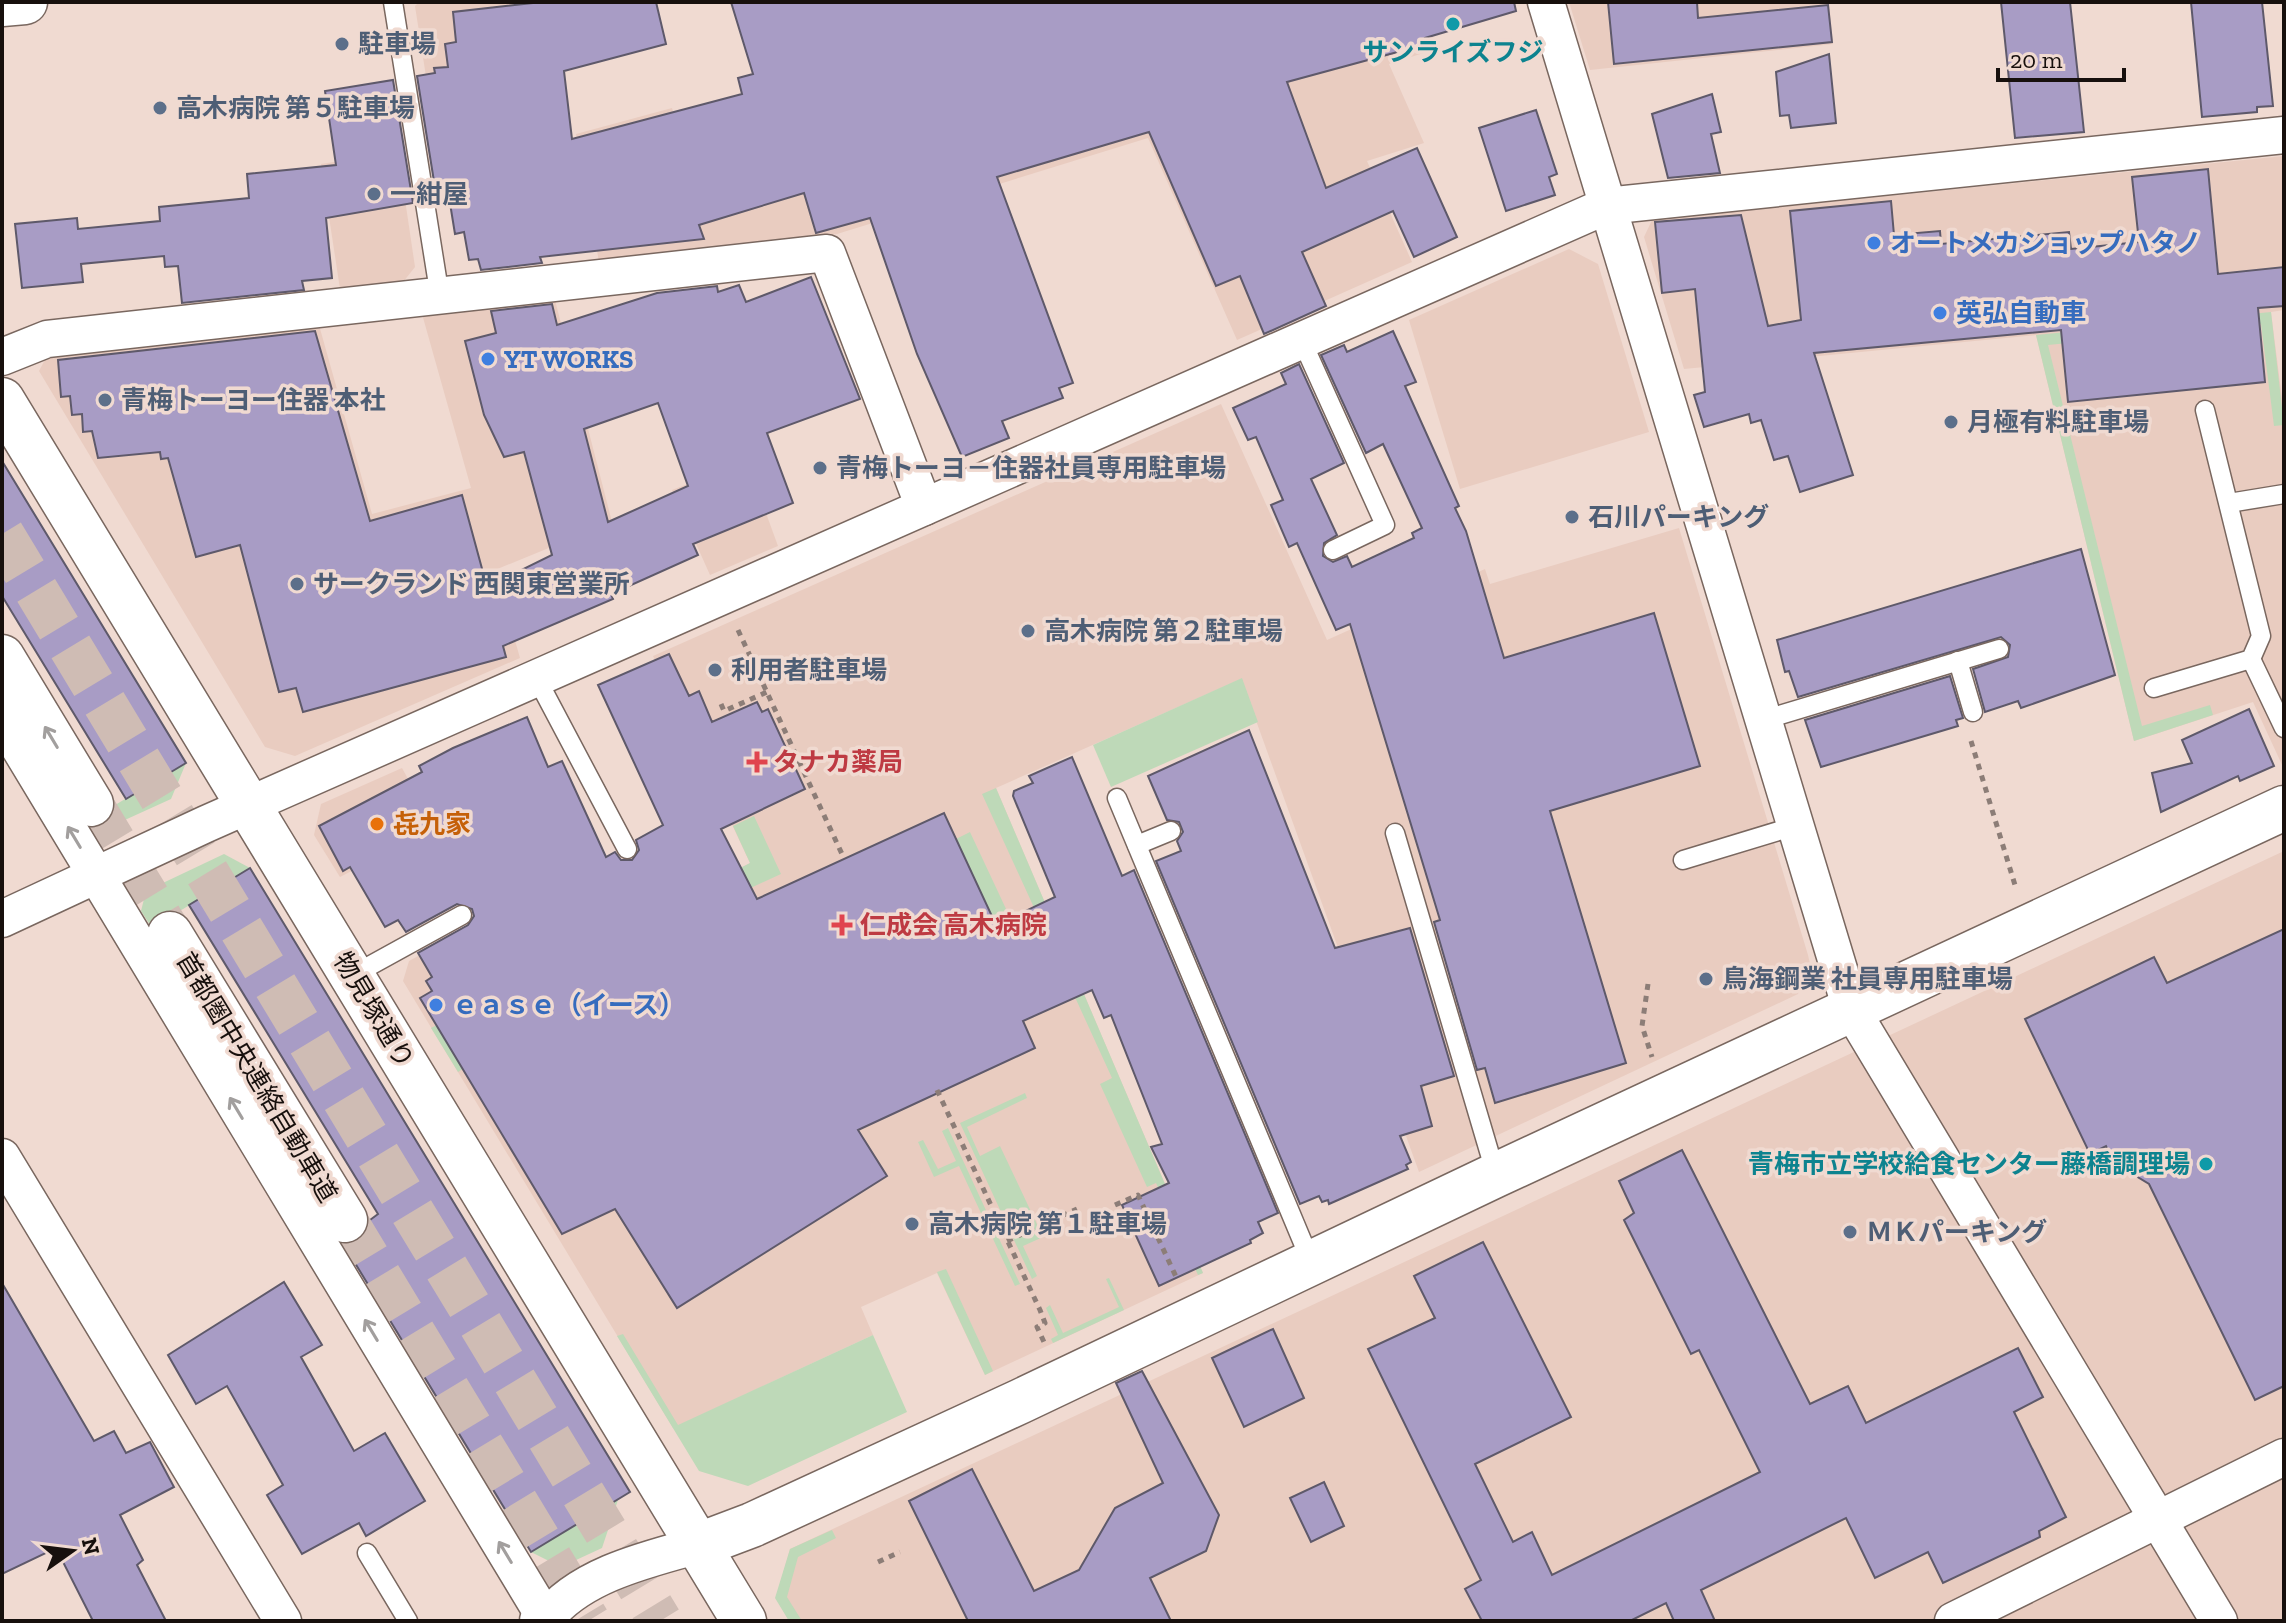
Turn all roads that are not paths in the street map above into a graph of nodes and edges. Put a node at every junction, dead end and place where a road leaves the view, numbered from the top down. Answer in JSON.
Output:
{"nodes":[{"id":1,"x":25,"y":2,"type":"edge"},
{"id":2,"x":393,"y":2,"type":"edge"},
{"id":3,"x":1546,"y":2,"type":"edge"},
{"id":4,"x":2,"y":4,"type":"edge"},
{"id":5,"x":2284,"y":135,"type":"edge"},
{"id":6,"x":1606,"y":206,"type":"junction"},
{"id":7,"x":440,"y":297,"type":"junction"},
{"id":8,"x":1302,"y":341,"type":"junction"},
{"id":9,"x":2,"y":357,"type":"edge"},
{"id":10,"x":2,"y":400,"type":"edge"},
{"id":11,"x":2205,"y":410,"type":"dead end"},
{"id":12,"x":2284,"y":494,"type":"edge"},
{"id":13,"x":2229,"y":503,"type":"junction"},
{"id":14,"x":924,"y":507,"type":"junction"},
{"id":15,"x":1333,"y":550,"type":"dead end"},
{"id":16,"x":1999,"y":649,"type":"dead end"},
{"id":17,"x":2,"y":657,"type":"edge"},
{"id":18,"x":2251,"y":659,"type":"junction"},
{"id":19,"x":1958,"y":661,"type":"junction"},
{"id":20,"x":537,"y":679,"type":"junction"},
{"id":21,"x":2154,"y":688,"type":"dead end"},
{"id":22,"x":1973,"y":712,"type":"dead end"},
{"id":23,"x":2,"y":719,"type":"edge"},
{"id":24,"x":1763,"y":720,"type":"junction"},
{"id":25,"x":2284,"y":728,"type":"edge"},
{"id":26,"x":1117,"y":798,"type":"dead end"},
{"id":27,"x":91,"y":804,"type":"tunnel mouth"},
{"id":28,"x":250,"y":805,"type":"junction"},
{"id":29,"x":2284,"y":808,"type":"edge"},
{"id":30,"x":1795,"y":826,"type":"junction"},
{"id":31,"x":1171,"y":831,"type":"dead end"},
{"id":32,"x":1395,"y":833,"type":"dead end"},
{"id":33,"x":1137,"y":845,"type":"junction"},
{"id":34,"x":627,"y":849,"type":"dead end"},
{"id":35,"x":1683,"y":860,"type":"dead end"},
{"id":36,"x":97,"y":875,"type":"junction"},
{"id":37,"x":462,"y":915,"type":"dead end"},
{"id":38,"x":2,"y":919,"type":"edge"},
{"id":39,"x":170,"y":934,"type":"tunnel mouth"},
{"id":40,"x":353,"y":975,"type":"junction"},
{"id":41,"x":1851,"y":1009,"type":"junction"},
{"id":42,"x":2,"y":1157,"type":"edge"},
{"id":43,"x":1496,"y":1175,"type":"junction"},
{"id":44,"x":345,"y":1220,"type":"tunnel mouth"},
{"id":45,"x":1311,"y":1262,"type":"junction"},
{"id":46,"x":2284,"y":1457,"type":"edge"},
{"id":47,"x":2156,"y":1519,"type":"junction"},
{"id":48,"x":699,"y":1545,"type":"junction"},
{"id":49,"x":367,"y":1553,"type":"dead end"},
{"id":50,"x":545,"y":1620,"type":"edge"},
{"id":51,"x":283,"y":1621,"type":"edge"},
{"id":52,"x":408,"y":1621,"type":"edge"},
{"id":53,"x":744,"y":1621,"type":"edge"},
{"id":54,"x":1953,"y":1621,"type":"edge"},
{"id":55,"x":2219,"y":1621,"type":"edge"}],
"edges":[{"from":1,"to":4,"type":"main road"},
{"from":2,"to":7,"type":"lane"},
{"from":3,"to":6,"type":"street"},
{"from":5,"to":6,"type":"street"},
{"from":6,"to":8,"type":"street"},
{"from":6,"to":24,"type":"street"},
{"from":7,"to":9,"type":"street"},
{"from":7,"to":14,"type":"street"},
{"from":8,"to":14,"type":"street"},
{"from":8,"to":15,"type":"lane"},
{"from":10,"to":28,"type":"main road","name":"物見塚通り"},
{"from":11,"to":13,"type":"lane"},
{"from":12,"to":13,"type":"lane"},
{"from":13,"to":18,"type":"lane"},
{"from":14,"to":20,"type":"street"},
{"from":16,"to":19,"type":"lane"},
{"from":27,"to":17,"type":"main road","one_way":true},
{"from":18,"to":21,"type":"lane"},
{"from":18,"to":25,"type":"lane"},
{"from":19,"to":22,"type":"lane"},
{"from":19,"to":24,"type":"lane"},
{"from":20,"to":28,"type":"street"},
{"from":20,"to":34,"type":"lane"},
{"from":36,"to":23,"type":"street","one_way":true},
{"from":24,"to":30,"type":"street"},
{"from":26,"to":33,"type":"lane"},
{"from":28,"to":36,"type":"street"},
{"from":28,"to":40,"type":"main road","name":"物見塚通り"},
{"from":29,"to":41,"type":"main road"},
{"from":30,"to":35,"type":"lane"},
{"from":30,"to":41,"type":"street"},
{"from":31,"to":33,"type":"lane"},
{"from":32,"to":43,"type":"lane"},
{"from":33,"to":45,"type":"lane"},
{"from":36,"to":38,"type":"street"},
{"from":50,"to":36,"type":"street","one_way":true},
{"from":37,"to":40,"type":"lane"},
{"from":39,"to":44,"type":"main road","name":"首都圏中央連絡自動車道"},
{"from":40,"to":48,"type":"main road","name":"物見塚通り"},
{"from":41,"to":43,"type":"main road"},
{"from":41,"to":47,"type":"street"},
{"from":42,"to":51,"type":"street"},
{"from":43,"to":45,"type":"main road"},
{"from":45,"to":48,"type":"main road"},
{"from":46,"to":47,"type":"street"},
{"from":47,"to":54,"type":"street"},
{"from":47,"to":55,"type":"street"},
{"from":48,"to":50,"type":"street"},
{"from":48,"to":53,"type":"main road","name":"物見塚通り"},
{"from":49,"to":52,"type":"lane"}]}
